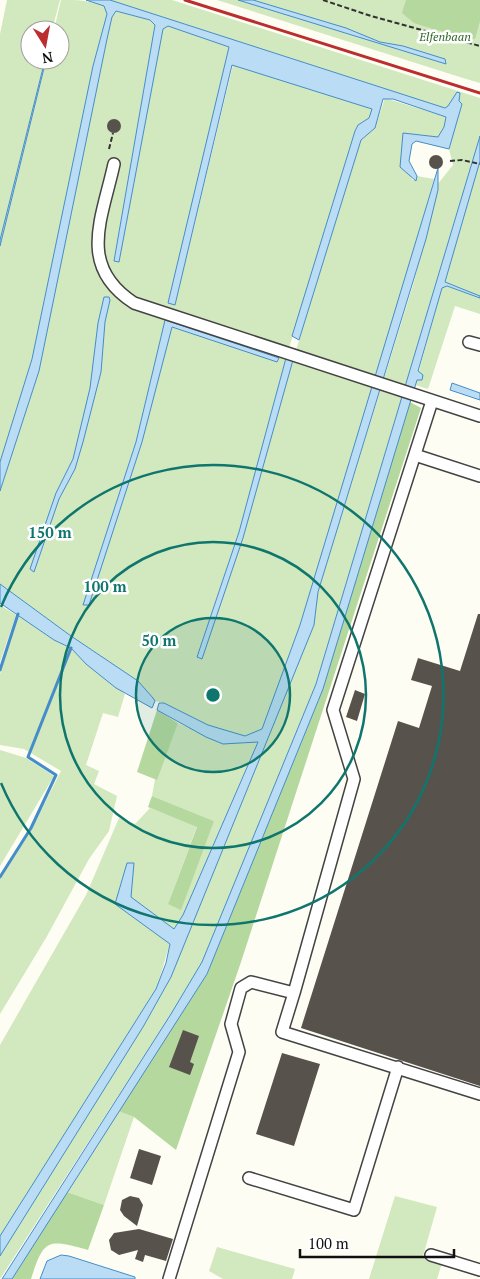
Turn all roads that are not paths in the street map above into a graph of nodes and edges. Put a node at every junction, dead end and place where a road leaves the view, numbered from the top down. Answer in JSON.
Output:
{"nodes":[{"id":1,"x":114,"y":164,"type":"dead end"},
{"id":2,"x":432,"y":401,"type":"junction"},
{"id":3,"x":480,"y":416,"type":"edge"},
{"id":4,"x":414,"y":456,"type":"junction"},
{"id":5,"x":480,"y":476,"type":"edge"},
{"id":6,"x":294,"y":993,"type":"junction"},
{"id":7,"x":398,"y":1067,"type":"junction"},
{"id":8,"x":480,"y":1094,"type":"edge"},
{"id":9,"x":249,"y":1178,"type":"dead end"},
{"id":10,"x":431,"y":1255,"type":"dead end"},
{"id":11,"x":480,"y":1270,"type":"edge"},
{"id":12,"x":169,"y":1279,"type":"edge"}],
"edges":[{"from":1,"to":2,"type":"lane"},
{"from":2,"to":3,"type":"lane"},
{"from":2,"to":4,"type":"lane"},
{"from":4,"to":5,"type":"lane"},
{"from":4,"to":6,"type":"lane"},
{"from":6,"to":7,"type":"lane"},
{"from":6,"to":12,"type":"lane"},
{"from":7,"to":8,"type":"lane"},
{"from":7,"to":9,"type":"lane"},
{"from":10,"to":11,"type":"lane"}]}
